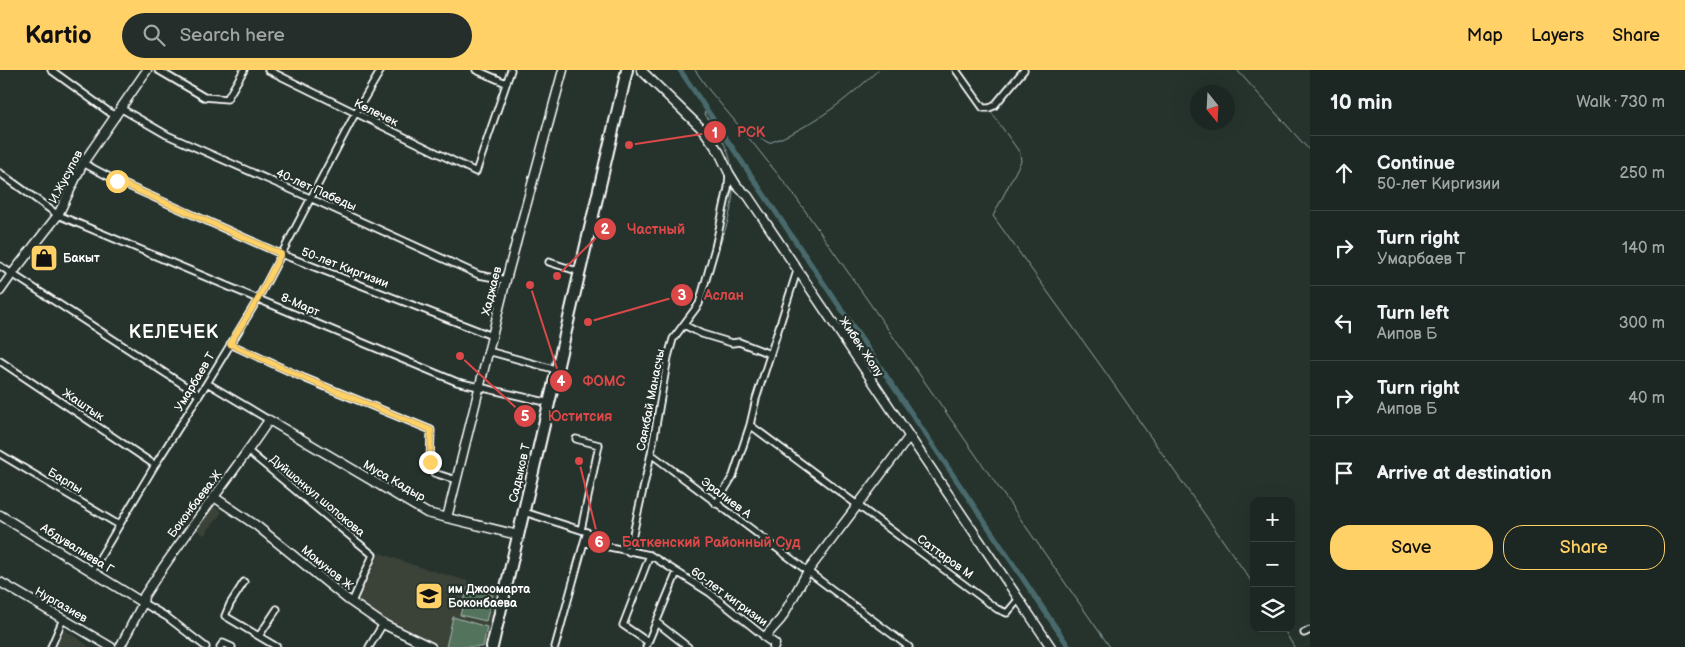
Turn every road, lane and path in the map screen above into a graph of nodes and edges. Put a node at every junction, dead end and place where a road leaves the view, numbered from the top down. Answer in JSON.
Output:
{"nodes":[{"id":1,"x":51,"y":70,"type":"edge"},
{"id":2,"x":158,"y":70,"type":"edge"},
{"id":3,"x":244,"y":70,"type":"edge"},
{"id":4,"x":268,"y":70,"type":"edge"},
{"id":5,"x":381,"y":70,"type":"edge"},
{"id":6,"x":476,"y":70,"type":"edge"},
{"id":7,"x":511,"y":70,"type":"edge"},
{"id":8,"x":563,"y":70,"type":"edge"},
{"id":9,"x":627,"y":70,"type":"edge"},
{"id":10,"x":641,"y":70,"type":"edge"},
{"id":11,"x":956,"y":70,"type":"edge"},
{"id":12,"x":1024,"y":70,"type":"edge"},
{"id":13,"x":146,"y":71,"type":"edge"},
{"id":14,"x":506,"y":83,"type":"junction"},
{"id":15,"x":122,"y":109,"type":"junction"},
{"id":16,"x":355,"y":114,"type":"junction"},
{"id":17,"x":116,"y":117,"type":"junction"},
{"id":18,"x":83,"y":163,"type":"junction"},
{"id":19,"x":0,"y":173,"type":"edge"},
{"id":20,"x":729,"y":173,"type":"junction"},
{"id":21,"x":310,"y":198,"type":"junction"},
{"id":22,"x":58,"y":215,"type":"junction"},
{"id":23,"x":281,"y":254,"type":"junction"},
{"id":24,"x":549,"y":262,"type":"dead end"},
{"id":25,"x":0,"y":266,"type":"edge"},
{"id":26,"x":797,"y":271,"type":"junction"},
{"id":27,"x":580,"y":272,"type":"junction"},
{"id":28,"x":12,"y":274,"type":"junction"},
{"id":29,"x":506,"y":280,"type":"junction"},
{"id":30,"x":0,"y":291,"type":"edge"},
{"id":31,"x":258,"y":299,"type":"junction"},
{"id":32,"x":684,"y":325,"type":"junction"},
{"id":33,"x":492,"y":336,"type":"junction"},
{"id":34,"x":230,"y":344,"type":"junction"},
{"id":35,"x":488,"y":351,"type":"junction"},
{"id":36,"x":770,"y":354,"type":"junction"},
{"id":37,"x":0,"y":361,"type":"edge"},
{"id":38,"x":557,"y":370,"type":"junction"},
{"id":39,"x":207,"y":384,"type":"junction"},
{"id":40,"x":479,"y":387,"type":"junction"},
{"id":41,"x":199,"y":395,"type":"junction"},
{"id":42,"x":550,"y":403,"type":"junction"},
{"id":43,"x":269,"y":420,"type":"junction"},
{"id":44,"x":750,"y":425,"type":"junction"},
{"id":45,"x":909,"y":436,"type":"junction"},
{"id":46,"x":576,"y":438,"type":"dead end"},
{"id":47,"x":248,"y":451,"type":"junction"},
{"id":48,"x":0,"y":454,"type":"edge"},
{"id":49,"x":651,"y":454,"type":"junction"},
{"id":50,"x":155,"y":465,"type":"junction"},
{"id":51,"x":456,"y":480,"type":"junction"},
{"id":52,"x":214,"y":497,"type":"junction"},
{"id":53,"x":716,"y":504,"type":"junction"},
{"id":54,"x":857,"y":505,"type":"junction"},
{"id":55,"x":524,"y":512,"type":"junction"},
{"id":56,"x":0,"y":515,"type":"edge"},
{"id":57,"x":446,"y":518,"type":"junction"},
{"id":58,"x":119,"y":526,"type":"junction"},
{"id":59,"x":581,"y":530,"type":"junction"},
{"id":60,"x":518,"y":536,"type":"junction"},
{"id":61,"x":584,"y":542,"type":"junction"},
{"id":62,"x":629,"y":552,"type":"junction"},
{"id":63,"x":650,"y":555,"type":"junction"},
{"id":64,"x":92,"y":571,"type":"junction"},
{"id":65,"x":808,"y":571,"type":"junction"},
{"id":66,"x":676,"y":572,"type":"junction"},
{"id":67,"x":0,"y":582,"type":"edge"},
{"id":68,"x":244,"y":582,"type":"dead end"},
{"id":69,"x":1018,"y":600,"type":"junction"},
{"id":70,"x":352,"y":602,"type":"junction"},
{"id":71,"x":143,"y":603,"type":"junction"},
{"id":72,"x":277,"y":609,"type":"dead end"},
{"id":73,"x":63,"y":619,"type":"junction"},
{"id":74,"x":656,"y":622,"type":"junction"},
{"id":75,"x":383,"y":624,"type":"junction"},
{"id":76,"x":1310,"y":630,"type":"edge"},
{"id":77,"x":1304,"y":633,"type":"dead end"},
{"id":78,"x":259,"y":636,"type":"junction"},
{"id":79,"x":766,"y":637,"type":"junction"},
{"id":80,"x":647,"y":644,"type":"edge"},
{"id":81,"x":420,"y":645,"type":"edge"},
{"id":82,"x":776,"y":646,"type":"edge"},
{"id":83,"x":51,"y":647,"type":"edge"},
{"id":84,"x":111,"y":647,"type":"edge"},
{"id":85,"x":120,"y":647,"type":"edge"},
{"id":86,"x":206,"y":647,"type":"edge"},
{"id":87,"x":220,"y":647,"type":"edge"},
{"id":88,"x":232,"y":647,"type":"edge"},
{"id":89,"x":276,"y":647,"type":"edge"},
{"id":90,"x":369,"y":647,"type":"edge"},
{"id":91,"x":431,"y":647,"type":"edge"},
{"id":92,"x":492,"y":647,"type":"edge"},
{"id":93,"x":555,"y":647,"type":"edge"},
{"id":94,"x":688,"y":647,"type":"edge"},
{"id":95,"x":910,"y":647,"type":"edge"},
{"id":96,"x":1050,"y":647,"type":"edge"}],
"edges":[{"from":1,"to":17,"type":"street"},
{"from":2,"to":3,"type":"street"},
{"from":4,"to":16,"type":"street","name":"Келечек"},
{"from":5,"to":16,"type":"street","name":"Умарбаев Т"},
{"from":6,"to":14,"type":"street"},
{"from":7,"to":14,"type":"street"},
{"from":8,"to":29,"type":"street","name":"Хаджаев"},
{"from":9,"to":27,"type":"highway","name":"Садыков Т"},
{"from":10,"to":20,"type":"street","name":"Жибек Жолу"},
{"from":11,"to":12,"type":"street"},
{"from":13,"to":15,"type":"street","name":"И.Жусупов"},
{"from":14,"to":16,"type":"street","name":"Келечек"},
{"from":15,"to":17,"type":"street","name":"И.Жусупов"},
{"from":15,"to":21,"type":"street","name":"40-лет Пабеды"},
{"from":16,"to":21,"type":"street","name":"Умарбаев Т"},
{"from":17,"to":18,"type":"street","name":"И.Жусупов"},
{"from":18,"to":22,"type":"street","name":"И.Жусупов"},
{"from":18,"to":23,"type":"street","name":"50-лет Киргизии"},
{"from":19,"to":22,"type":"street","name":"8-Март"},
{"from":20,"to":26,"type":"street","name":"Жибек Жолу"},
{"from":20,"to":32,"type":"street","name":"Саякбай Манасчы"},
{"from":21,"to":23,"type":"street","name":"Умарбаев Т"},
{"from":21,"to":29,"type":"street","name":"40-лет Пабеды"},
{"from":22,"to":28,"type":"street","name":"И.Жусупов"},
{"from":22,"to":31,"type":"street","name":"8-Март"},
{"from":23,"to":31,"type":"street","name":"Умарбаев Т"},
{"from":23,"to":33,"type":"street","name":"50-лет Киргизии"},
{"from":24,"to":27,"type":"street"},
{"from":25,"to":28,"type":"street"},
{"from":26,"to":36,"type":"street"},
{"from":26,"to":45,"type":"street","name":"Жибек Жолу"},
{"from":27,"to":38,"type":"highway","name":"Садыков Т"},
{"from":28,"to":30,"type":"street","name":"И.Жусупов"},
{"from":28,"to":41,"type":"street"},
{"from":29,"to":33,"type":"street","name":"Хаджаев"},
{"from":31,"to":34,"type":"street","name":"Умарбаев Т"},
{"from":31,"to":40,"type":"street","name":"8-Март"},
{"from":32,"to":36,"type":"street"},
{"from":32,"to":49,"type":"street","name":"Саякбай Манасчы"},
{"from":33,"to":35,"type":"street","name":"Хаджаев"},
{"from":34,"to":39,"type":"street","name":"Умарбаев Т"},
{"from":34,"to":51,"type":"street"},
{"from":35,"to":38,"type":"street"},
{"from":35,"to":40,"type":"street","name":"Хаджаев"},
{"from":36,"to":44,"type":"street"},
{"from":37,"to":50,"type":"street","name":"Жаштык"},
{"from":38,"to":42,"type":"highway","name":"Садыков Т"},
{"from":39,"to":41,"type":"street","name":"Умарбаев Т"},
{"from":39,"to":43,"type":"street"},
{"from":40,"to":42,"type":"street","name":"8-Март"},
{"from":40,"to":51,"type":"street","name":"Хаджаев"},
{"from":41,"to":50,"type":"street","name":"Умарбаев Т"},
{"from":42,"to":55,"type":"highway","name":"Садыков Т"},
{"from":43,"to":47,"type":"street","name":"Боконбаева.Ж"},
{"from":43,"to":57,"type":"street","name":"Муса Кадыр"},
{"from":44,"to":53,"type":"street"},
{"from":44,"to":54,"type":"street","name":"Саттаров М"},
{"from":45,"to":54,"type":"street"},
{"from":45,"to":69,"type":"street","name":"Жибек Жолу"},
{"from":46,"to":59,"type":"street"},
{"from":47,"to":52,"type":"street","name":"Боконбаева.Ж"},
{"from":47,"to":70,"type":"street","name":"Дуйшонкул шопокова"},
{"from":48,"to":58,"type":"street","name":"Барпы"},
{"from":49,"to":53,"type":"street","name":"Эралиев А"},
{"from":49,"to":62,"type":"street","name":"Саякбай Манасчы"},
{"from":50,"to":58,"type":"street","name":"Умарбаев Т"},
{"from":51,"to":57,"type":"street","name":"Хаджаев"},
{"from":52,"to":70,"type":"street","name":"Момунов Ж"},
{"from":52,"to":71,"type":"street","name":"Боконбаева.Ж"},
{"from":53,"to":65,"type":"street","name":"Эралиев А"},
{"from":54,"to":65,"type":"street"},
{"from":54,"to":69,"type":"street","name":"Саттаров М"},
{"from":55,"to":59,"type":"street"},
{"from":55,"to":60,"type":"highway","name":"Садыков Т"},
{"from":56,"to":64,"type":"street","name":"Абдувалиева Г"},
{"from":57,"to":60,"type":"street","name":"Муса Кадыр"},
{"from":58,"to":64,"type":"street","name":"Умарбаев Т"},
{"from":59,"to":61,"type":"street"},
{"from":60,"to":92,"type":"highway","name":"Садыков Т"},
{"from":61,"to":62,"type":"street","name":"60-лет кигризии"},
{"from":61,"to":93,"type":"street"},
{"from":62,"to":63,"type":"street","name":"60-лет кигризии"},
{"from":63,"to":66,"type":"street","name":"60-лет кигризии"},
{"from":63,"to":80,"type":"street"},
{"from":64,"to":71,"type":"street","name":"Абдувалиева Г"},
{"from":65,"to":79,"type":"street"},
{"from":65,"to":95,"type":"street","name":"Эралиев А"},
{"from":66,"to":74,"type":"street"},
{"from":66,"to":79,"type":"street","name":"60-лет кигризии"},
{"from":67,"to":73,"type":"street","name":"Нургазиев"},
{"from":68,"to":78,"type":"street"},
{"from":69,"to":96,"type":"street","name":"Жибек Жолу"},
{"from":70,"to":75,"type":"street","name":"Момунов Ж"},
{"from":71,"to":85,"type":"street","name":"Боконбаева.Ж"},
{"from":71,"to":86,"type":"street"},
{"from":72,"to":78,"type":"street"},
{"from":73,"to":83,"type":"street"},
{"from":73,"to":84,"type":"street","name":"Нургазиев"},
{"from":74,"to":80,"type":"street"},
{"from":74,"to":94,"type":"street"},
{"from":75,"to":81,"type":"street","name":"Момунов Ж"},
{"from":75,"to":90,"type":"street"},
{"from":76,"to":77,"type":"street"},
{"from":78,"to":89,"type":"street"},
{"from":79,"to":82,"type":"street"},
{"from":81,"to":91,"type":"street","name":"Момунов Ж"},
{"from":87,"to":88,"type":"street"}]}
